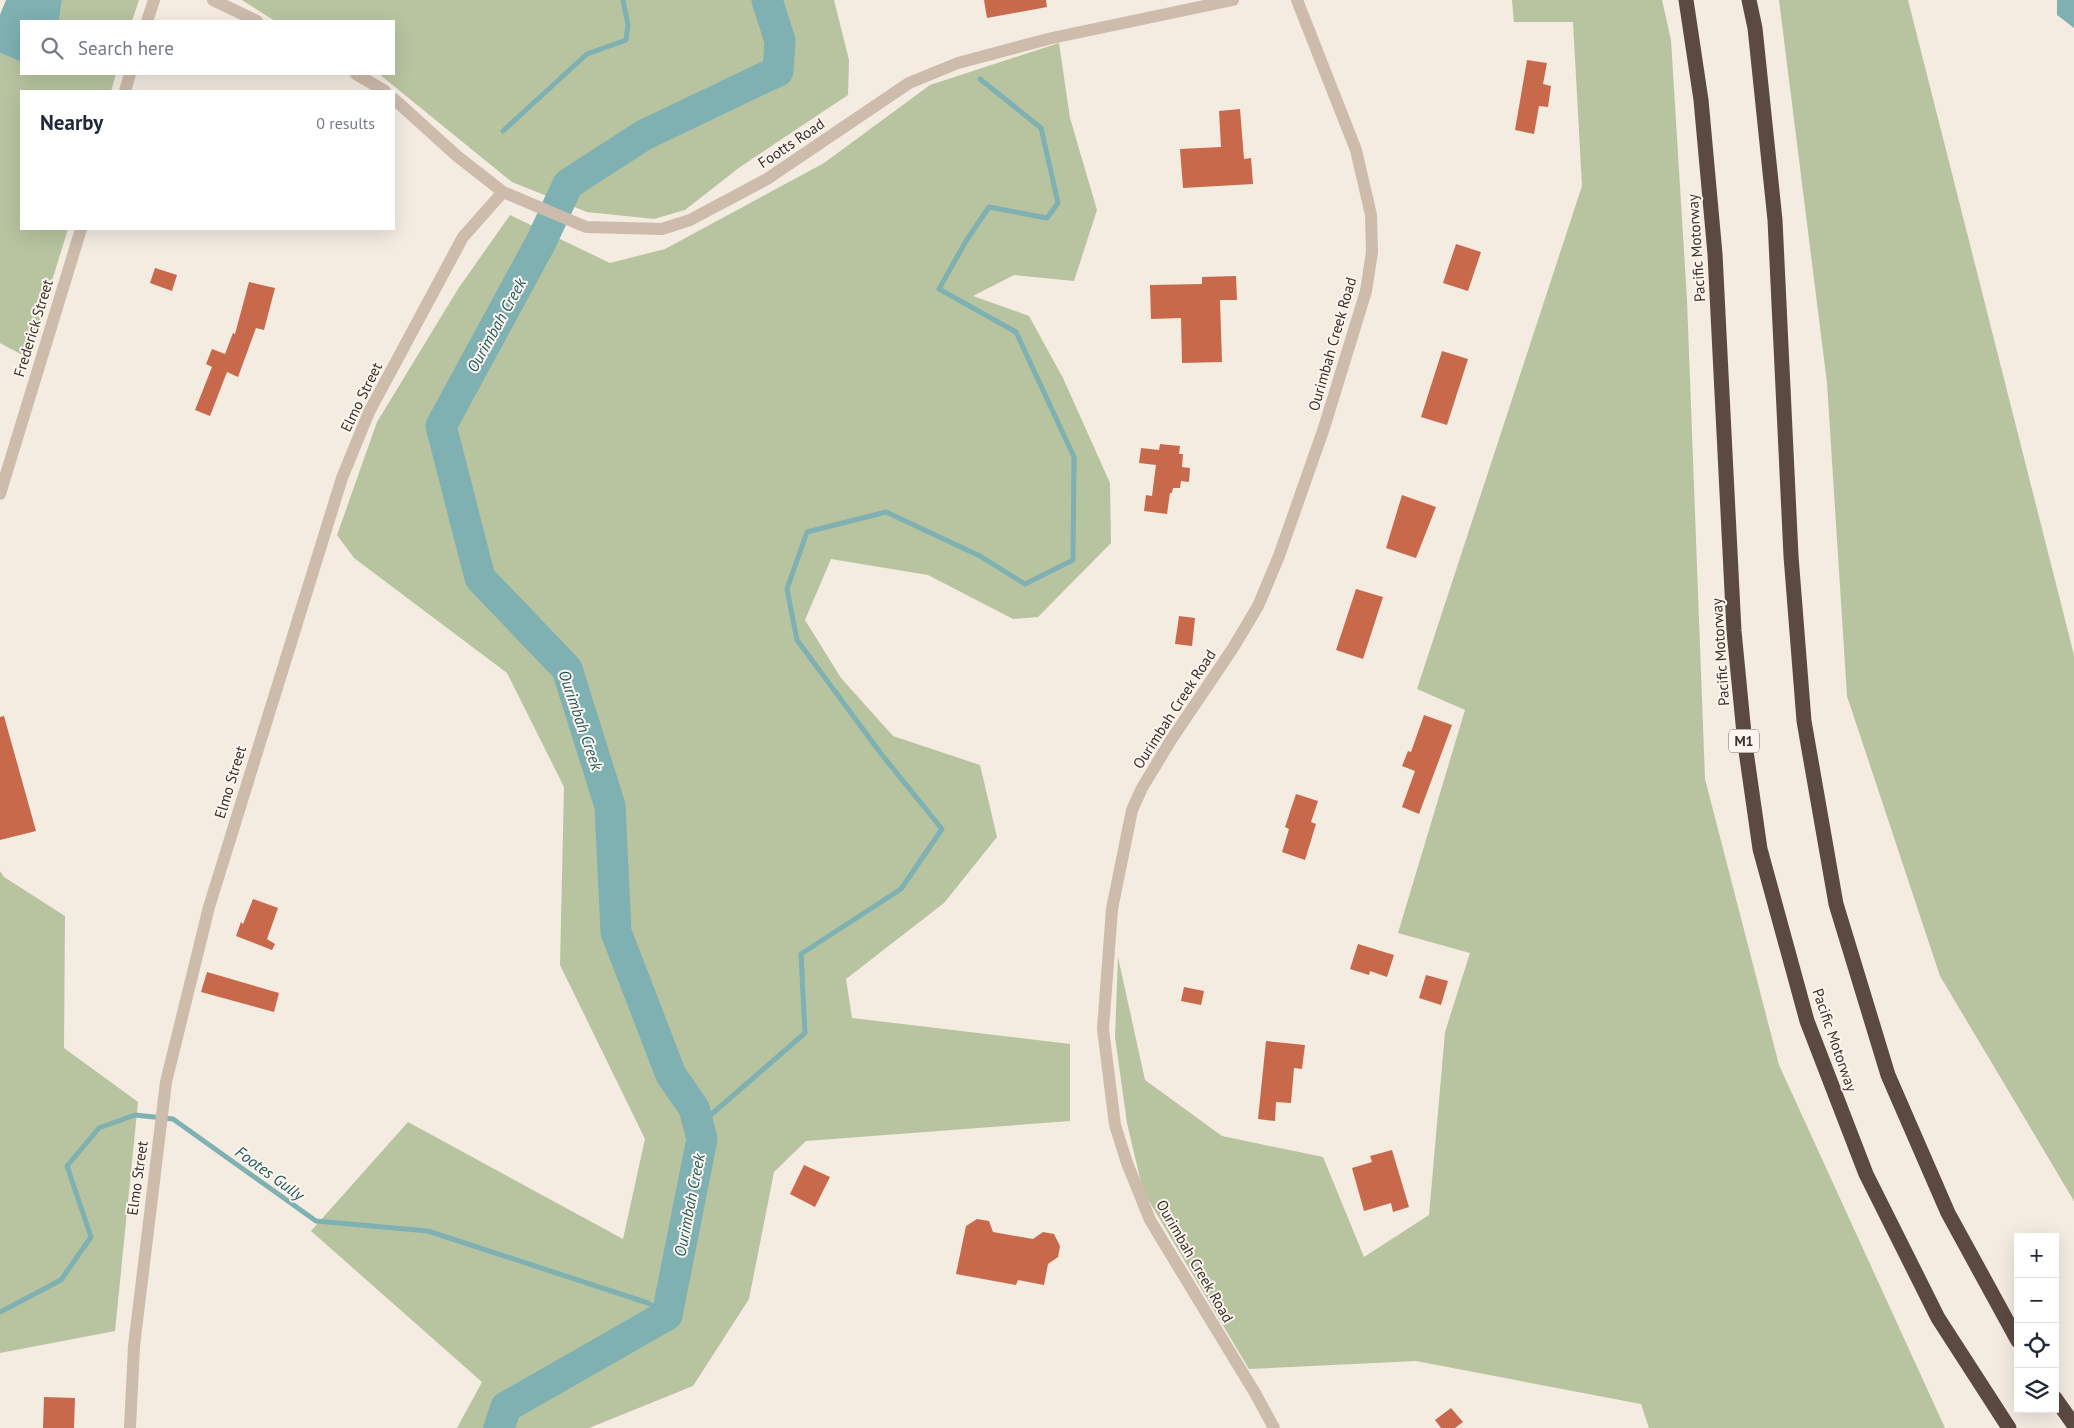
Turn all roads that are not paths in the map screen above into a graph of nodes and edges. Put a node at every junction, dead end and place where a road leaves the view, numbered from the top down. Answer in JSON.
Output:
{"nodes":[{"id":1,"x":154,"y":0,"type":"edge"},
{"id":2,"x":213,"y":0,"type":"edge"},
{"id":3,"x":1233,"y":0,"type":"edge"},
{"id":4,"x":1297,"y":0,"type":"edge"},
{"id":5,"x":1686,"y":0,"type":"edge"},
{"id":6,"x":1749,"y":0,"type":"edge"},
{"id":7,"x":147,"y":20,"type":"edge"},
{"id":8,"x":255,"y":20,"type":"edge"},
{"id":9,"x":130,"y":75,"type":"edge"},
{"id":10,"x":358,"y":75,"type":"edge"},
{"id":11,"x":125,"y":90,"type":"edge"},
{"id":12,"x":383,"y":90,"type":"edge"},
{"id":13,"x":395,"y":100,"type":"edge"},
{"id":14,"x":503,"y":192,"type":"junction"},
{"id":15,"x":81,"y":230,"type":"edge"},
{"id":16,"x":0,"y":494,"type":"edge"},
{"id":17,"x":2014,"y":1334,"type":"edge"},
{"id":18,"x":2059,"y":1404,"type":"edge"},
{"id":19,"x":2074,"y":1425,"type":"edge"},
{"id":20,"x":130,"y":1428,"type":"edge"},
{"id":21,"x":1274,"y":1428,"type":"edge"},
{"id":22,"x":2009,"y":1428,"type":"edge"}],
"edges":[{"from":1,"to":7,"type":"street"},
{"from":2,"to":8,"type":"street"},
{"from":3,"to":14,"type":"street","name":"Footts Road"},
{"from":4,"to":21,"type":"street","name":"Ourimbah Creek Road"},
{"from":5,"to":22,"type":"highway","name":"Pacific Motorway","number":"M1"},
{"from":6,"to":17,"type":"highway"},
{"from":9,"to":11,"type":"street"},
{"from":10,"to":12,"type":"street"},
{"from":13,"to":14,"type":"street","name":"Footts Road"},
{"from":14,"to":20,"type":"street","name":"Elmo Street"},
{"from":15,"to":16,"type":"street","name":"Frederick Street"},
{"from":18,"to":19,"type":"highway"}]}
